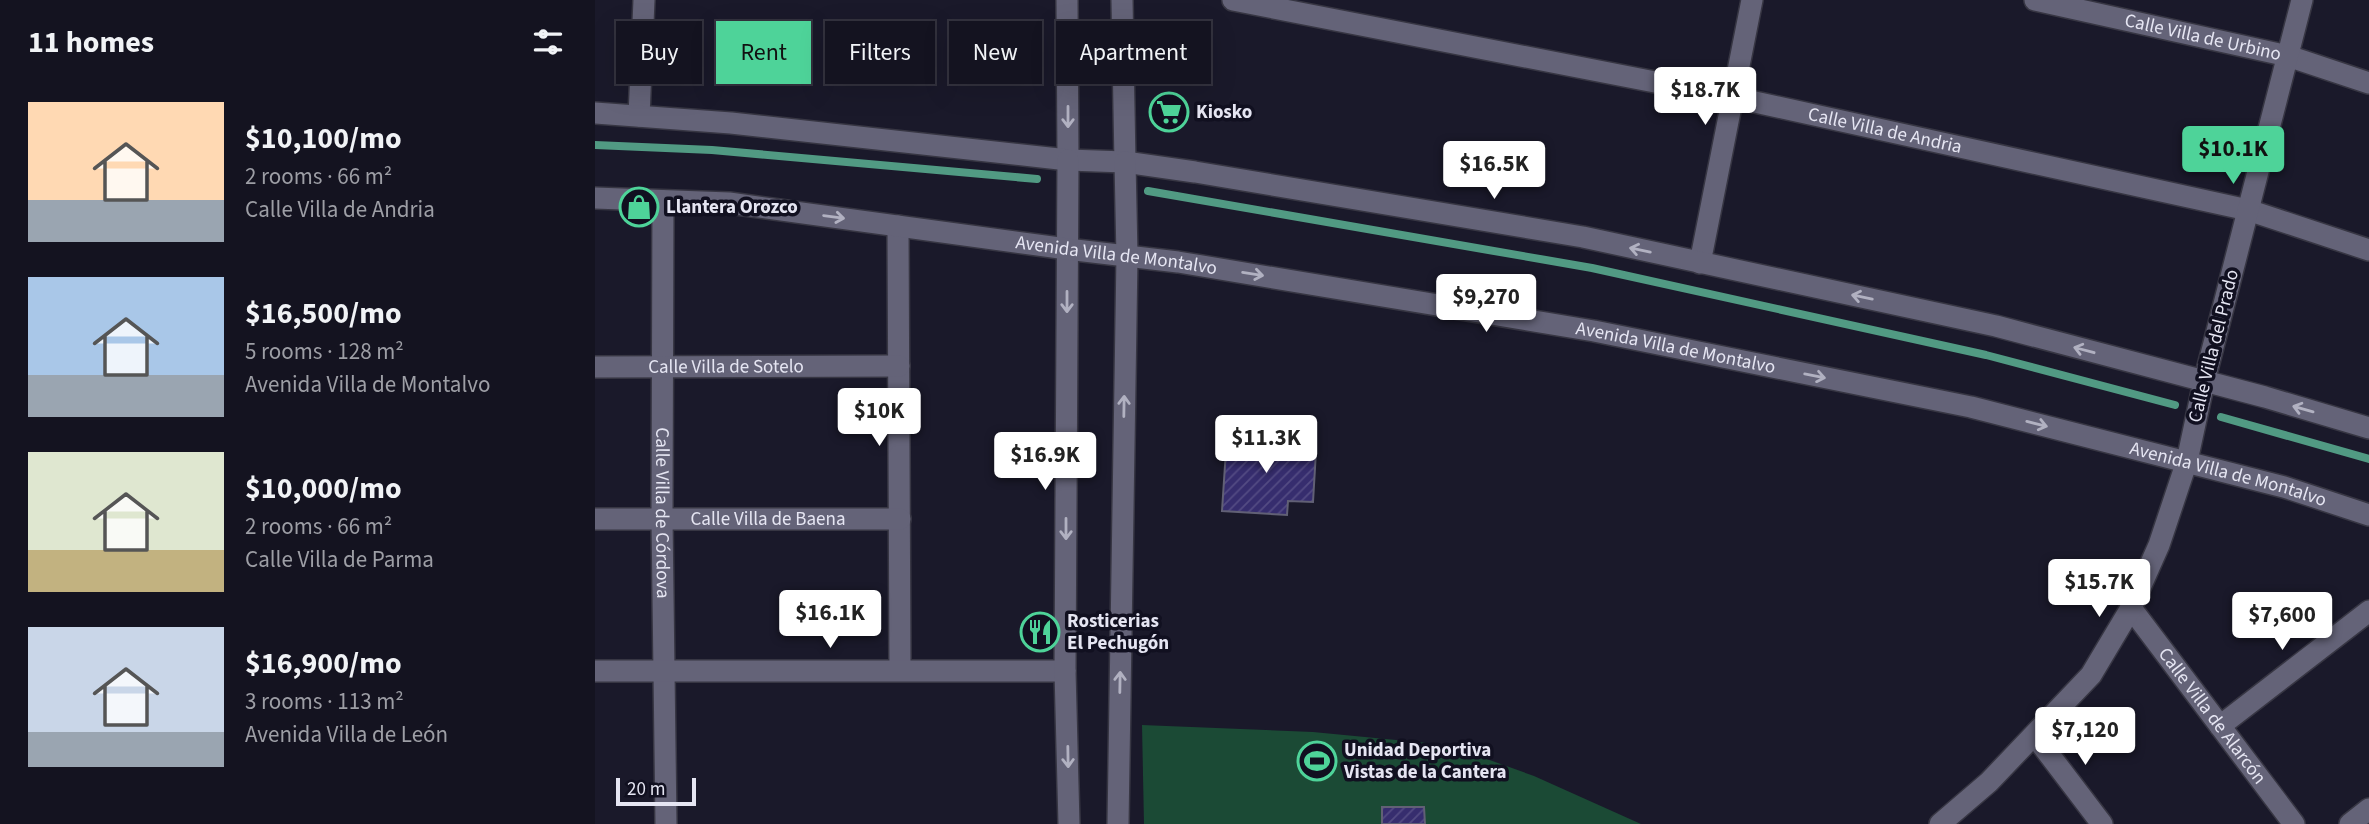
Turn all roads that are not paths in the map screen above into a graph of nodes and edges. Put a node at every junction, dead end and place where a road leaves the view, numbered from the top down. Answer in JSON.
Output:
{"nodes":[{"id":1,"x":645,"y":0,"type":"edge"},
{"id":2,"x":1067,"y":0,"type":"edge"},
{"id":3,"x":1122,"y":0,"type":"edge"},
{"id":4,"x":1233,"y":0,"type":"edge"},
{"id":5,"x":1752,"y":0,"type":"edge"},
{"id":6,"x":2035,"y":0,"type":"edge"},
{"id":7,"x":2302,"y":0,"type":"edge"},
{"id":8,"x":2288,"y":56,"type":"junction"},
{"id":9,"x":2369,"y":83,"type":"edge"},
{"id":10,"x":1732,"y":97,"type":"junction"},
{"id":11,"x":595,"y":113,"type":"edge"},
{"id":12,"x":639,"y":116,"type":"junction"},
{"id":13,"x":1068,"y":160,"type":"junction"},
{"id":14,"x":1125,"y":162,"type":"junction"},
{"id":15,"x":595,"y":198,"type":"edge"},
{"id":16,"x":663,"y":201,"type":"junction"},
{"id":17,"x":2248,"y":211,"type":"junction"},
{"id":18,"x":898,"y":226,"type":"junction"},
{"id":19,"x":1067,"y":249,"type":"junction"},
{"id":20,"x":2369,"y":250,"type":"edge"},
{"id":21,"x":1127,"y":256,"type":"junction"},
{"id":22,"x":1700,"y":262,"type":"junction"},
{"id":23,"x":899,"y":366,"type":"junction"},
{"id":24,"x":664,"y":367,"type":"junction"},
{"id":25,"x":595,"y":368,"type":"edge"},
{"id":26,"x":2204,"y":382,"type":"junction"},
{"id":27,"x":2369,"y":428,"type":"edge"},
{"id":28,"x":2187,"y":461,"type":"junction"},
{"id":29,"x":2369,"y":515,"type":"edge"},
{"id":30,"x":595,"y":519,"type":"edge"},
{"id":31,"x":662,"y":519,"type":"junction"},
{"id":32,"x":900,"y":519,"type":"junction"},
{"id":33,"x":2131,"y":608,"type":"junction"},
{"id":34,"x":2369,"y":611,"type":"edge"},
{"id":35,"x":900,"y":670,"type":"junction"},
{"id":36,"x":595,"y":671,"type":"edge"},
{"id":37,"x":664,"y":671,"type":"junction"},
{"id":38,"x":1065,"y":671,"type":"junction"},
{"id":39,"x":2220,"y":726,"type":"junction"},
{"id":40,"x":2035,"y":736,"type":"junction"},
{"id":41,"x":2369,"y":809,"type":"edge"},
{"id":42,"x":666,"y":824,"type":"edge"},
{"id":43,"x":1069,"y":824,"type":"edge"},
{"id":44,"x":1118,"y":824,"type":"edge"},
{"id":45,"x":1940,"y":824,"type":"edge"},
{"id":46,"x":2102,"y":824,"type":"edge"},
{"id":47,"x":2294,"y":824,"type":"edge"},
{"id":48,"x":2350,"y":824,"type":"edge"}],
"edges":[{"from":1,"to":12,"type":"street"},
{"from":2,"to":13,"type":"street","one_way":true},
{"from":3,"to":14,"type":"street"},
{"from":4,"to":10,"type":"street","name":"Calle Villa de Andria"},
{"from":5,"to":10,"type":"street"},
{"from":6,"to":8,"type":"street","name":"Calle Villa de Urbino"},
{"from":7,"to":8,"type":"street","name":"Calle Villa del Prado"},
{"from":8,"to":9,"type":"street","name":"Calle Villa de Urbino"},
{"from":8,"to":17,"type":"street","name":"Calle Villa del Prado"},
{"from":10,"to":17,"type":"street","name":"Calle Villa de Andria"},
{"from":10,"to":22,"type":"street"},
{"from":11,"to":12,"type":"street"},
{"from":12,"to":13,"type":"street"},
{"from":13,"to":14,"type":"street"},
{"from":13,"to":19,"type":"street"},
{"from":14,"to":21,"type":"street"},
{"from":22,"to":14,"type":"street","one_way":true},
{"from":15,"to":16,"type":"street","name":"Avenida Villa de Montalvo"},
{"from":16,"to":18,"type":"street","name":"Avenida Villa de Montalvo","one_way":true},
{"from":16,"to":24,"type":"street","name":"Calle Villa de Córdova"},
{"from":17,"to":20,"type":"street","name":"Calle Villa de Andria"},
{"from":17,"to":26,"type":"street","name":"Calle Villa del Prado"},
{"from":18,"to":19,"type":"street","name":"Avenida Villa de Montalvo"},
{"from":18,"to":23,"type":"street"},
{"from":19,"to":21,"type":"street","name":"Avenida Villa de Montalvo"},
{"from":19,"to":38,"type":"street","one_way":true},
{"from":21,"to":28,"type":"street","name":"Avenida Villa de Montalvo","one_way":true},
{"from":44,"to":21,"type":"street","one_way":true},
{"from":26,"to":22,"type":"street","one_way":true},
{"from":23,"to":24,"type":"street","name":"Calle Villa de Sotelo"},
{"from":23,"to":32,"type":"street"},
{"from":24,"to":25,"type":"street","name":"Calle Villa de Sotelo"},
{"from":24,"to":31,"type":"street","name":"Calle Villa de Córdova"},
{"from":27,"to":26,"type":"street","one_way":true},
{"from":26,"to":28,"type":"street","name":"Calle Villa del Prado"},
{"from":28,"to":29,"type":"street","name":"Avenida Villa de Montalvo"},
{"from":28,"to":33,"type":"street","name":"Calle Villa del Prado"},
{"from":30,"to":31,"type":"street","name":"Calle Villa de Baena"},
{"from":31,"to":32,"type":"street","name":"Calle Villa de Baena"},
{"from":31,"to":37,"type":"street","name":"Calle Villa de Córdova"},
{"from":32,"to":35,"type":"street"},
{"from":33,"to":39,"type":"street","name":"Calle Villa de Alarcón"},
{"from":33,"to":40,"type":"street","name":"Calle Villa del Prado"},
{"from":34,"to":39,"type":"street"},
{"from":35,"to":37,"type":"street"},
{"from":35,"to":38,"type":"street"},
{"from":36,"to":37,"type":"street"},
{"from":37,"to":42,"type":"street","name":"Calle Villa de Córdova"},
{"from":38,"to":43,"type":"street","one_way":true},
{"from":39,"to":47,"type":"street","name":"Calle Villa de Alarcón"},
{"from":40,"to":45,"type":"street","name":"Calle Villa del Prado"},
{"from":40,"to":46,"type":"street"},
{"from":41,"to":48,"type":"street"}]}
